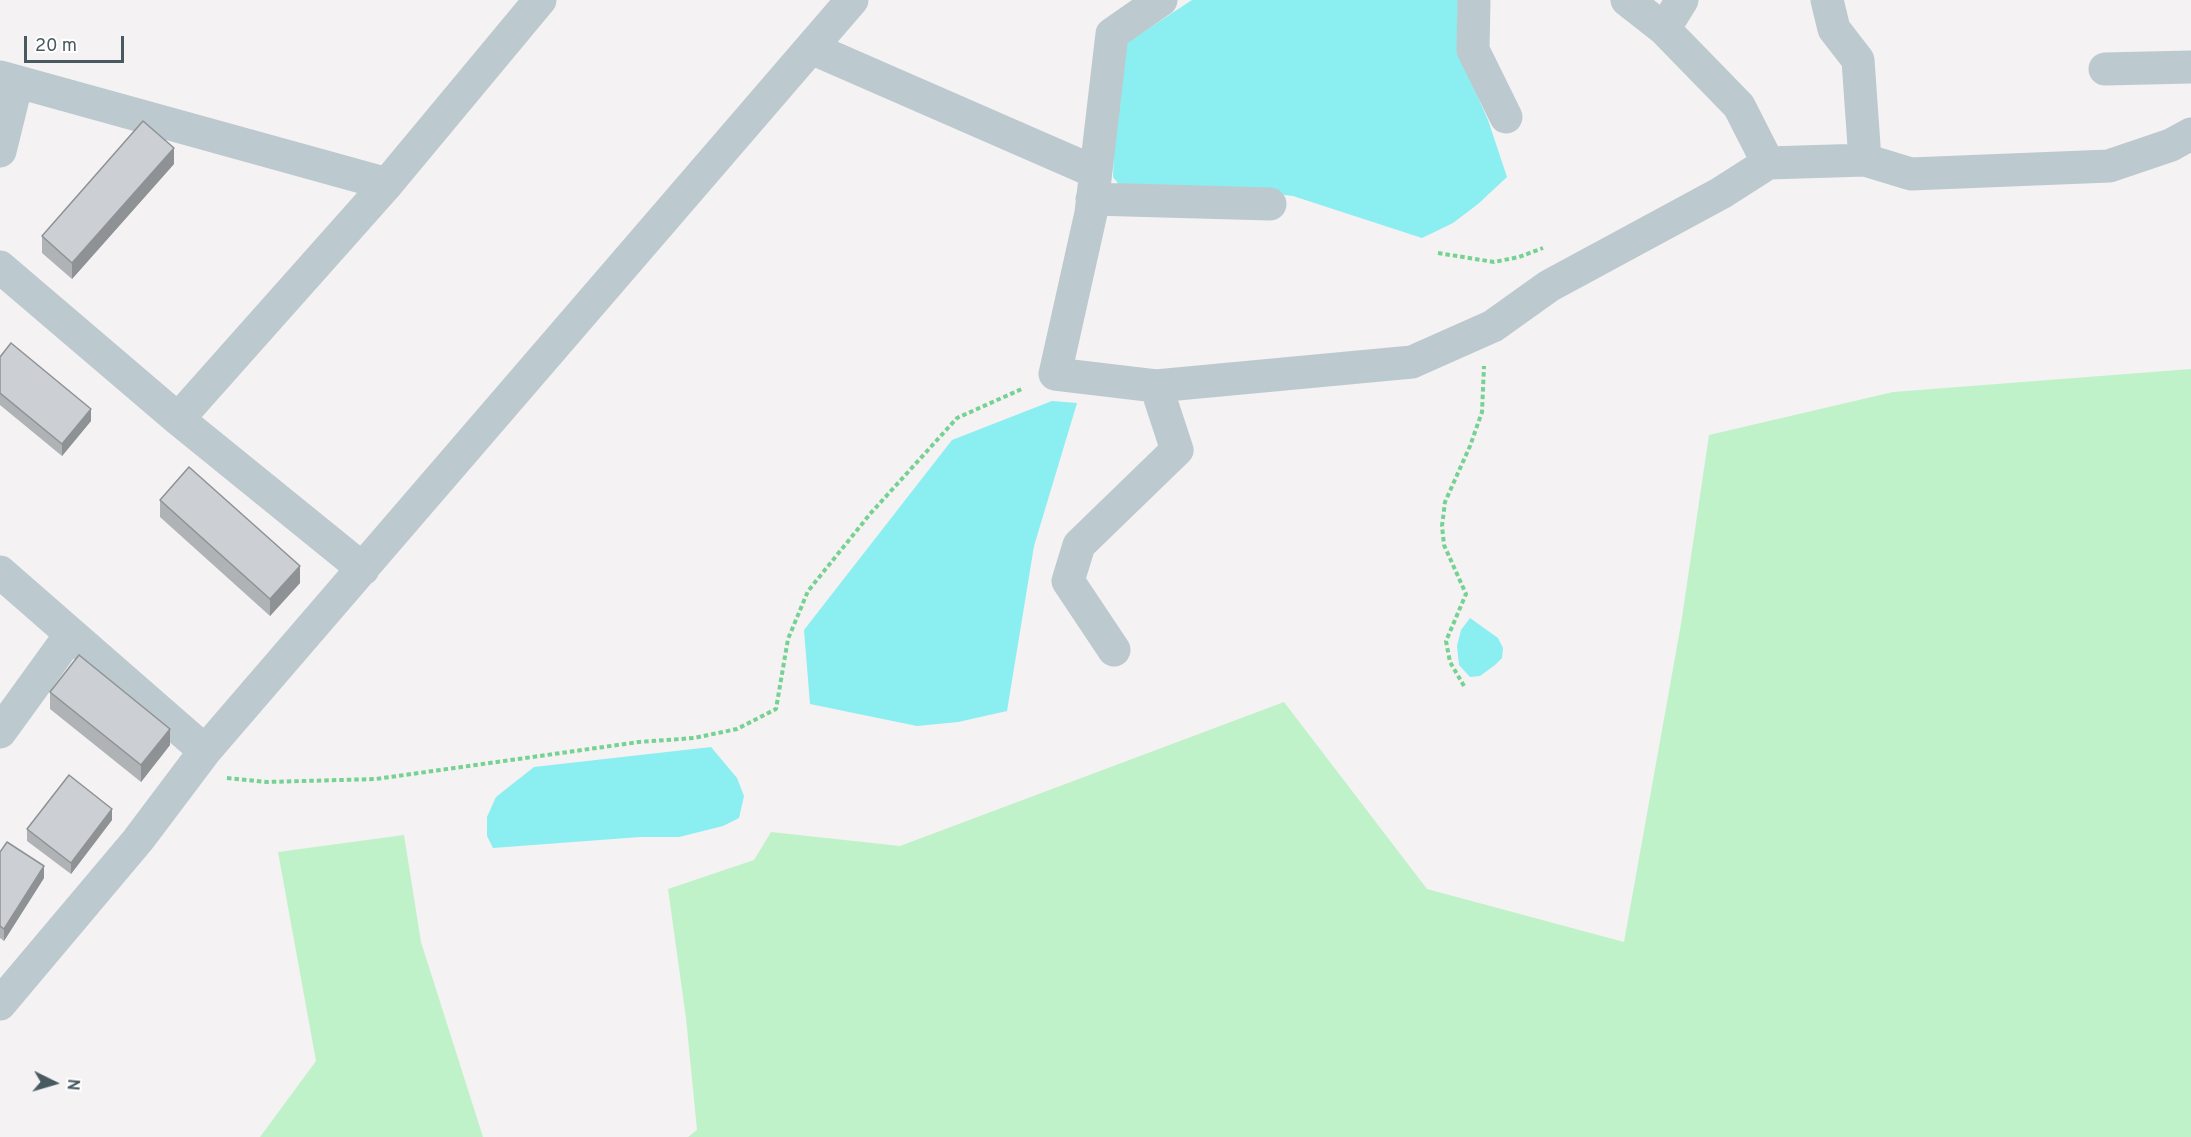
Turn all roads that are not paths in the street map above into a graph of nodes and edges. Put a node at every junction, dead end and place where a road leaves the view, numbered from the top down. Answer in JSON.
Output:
{"nodes":[{"id":1,"x":540,"y":0,"type":"edge"},
{"id":2,"x":852,"y":0,"type":"edge"},
{"id":3,"x":1161,"y":0,"type":"edge"},
{"id":4,"x":1474,"y":0,"type":"edge"},
{"id":5,"x":1627,"y":0,"type":"edge"},
{"id":6,"x":1682,"y":0,"type":"edge"},
{"id":7,"x":1827,"y":0,"type":"edge"},
{"id":8,"x":1664,"y":29,"type":"junction"},
{"id":9,"x":811,"y":48,"type":"junction"},
{"id":10,"x":2191,"y":67,"type":"edge"},
{"id":11,"x":2105,"y":69,"type":"dead end"},
{"id":12,"x":9,"y":80,"type":"edge"},
{"id":13,"x":1506,"y":117,"type":"dead end"},
{"id":14,"x":2191,"y":134,"type":"edge"},
{"id":15,"x":0,"y":151,"type":"edge"},
{"id":16,"x":1865,"y":160,"type":"junction"},
{"id":17,"x":1768,"y":163,"type":"junction"},
{"id":18,"x":387,"y":184,"type":"junction"},
{"id":19,"x":1093,"y":186,"type":"junction"},
{"id":20,"x":1270,"y":204,"type":"dead end"},
{"id":21,"x":0,"y":267,"type":"edge"},
{"id":22,"x":1156,"y":386,"type":"junction"},
{"id":23,"x":178,"y":419,"type":"junction"},
{"id":24,"x":363,"y":569,"type":"junction"},
{"id":25,"x":0,"y":572,"type":"edge"},
{"id":26,"x":71,"y":634,"type":"junction"},
{"id":27,"x":1114,"y":650,"type":"dead end"},
{"id":28,"x":0,"y":732,"type":"edge"},
{"id":29,"x":197,"y":763,"type":"junction"},
{"id":30,"x":0,"y":1004,"type":"edge"}],
"edges":[{"from":1,"to":18,"type":"street"},
{"from":2,"to":9,"type":"street"},
{"from":3,"to":19,"type":"street"},
{"from":4,"to":13,"type":"street"},
{"from":5,"to":8,"type":"street"},
{"from":6,"to":8,"type":"street"},
{"from":7,"to":16,"type":"street"},
{"from":8,"to":17,"type":"street"},
{"from":9,"to":19,"type":"street"},
{"from":9,"to":24,"type":"street"},
{"from":10,"to":11,"type":"street"},
{"from":12,"to":15,"type":"street"},
{"from":12,"to":18,"type":"street"},
{"from":14,"to":16,"type":"street"},
{"from":16,"to":17,"type":"street"},
{"from":17,"to":22,"type":"street"},
{"from":18,"to":23,"type":"street"},
{"from":19,"to":20,"type":"street"},
{"from":19,"to":22,"type":"street"},
{"from":21,"to":23,"type":"street"},
{"from":22,"to":27,"type":"street"},
{"from":23,"to":24,"type":"street"},
{"from":24,"to":29,"type":"street"},
{"from":25,"to":26,"type":"street"},
{"from":26,"to":28,"type":"street"},
{"from":26,"to":29,"type":"street"},
{"from":29,"to":30,"type":"street"}]}
